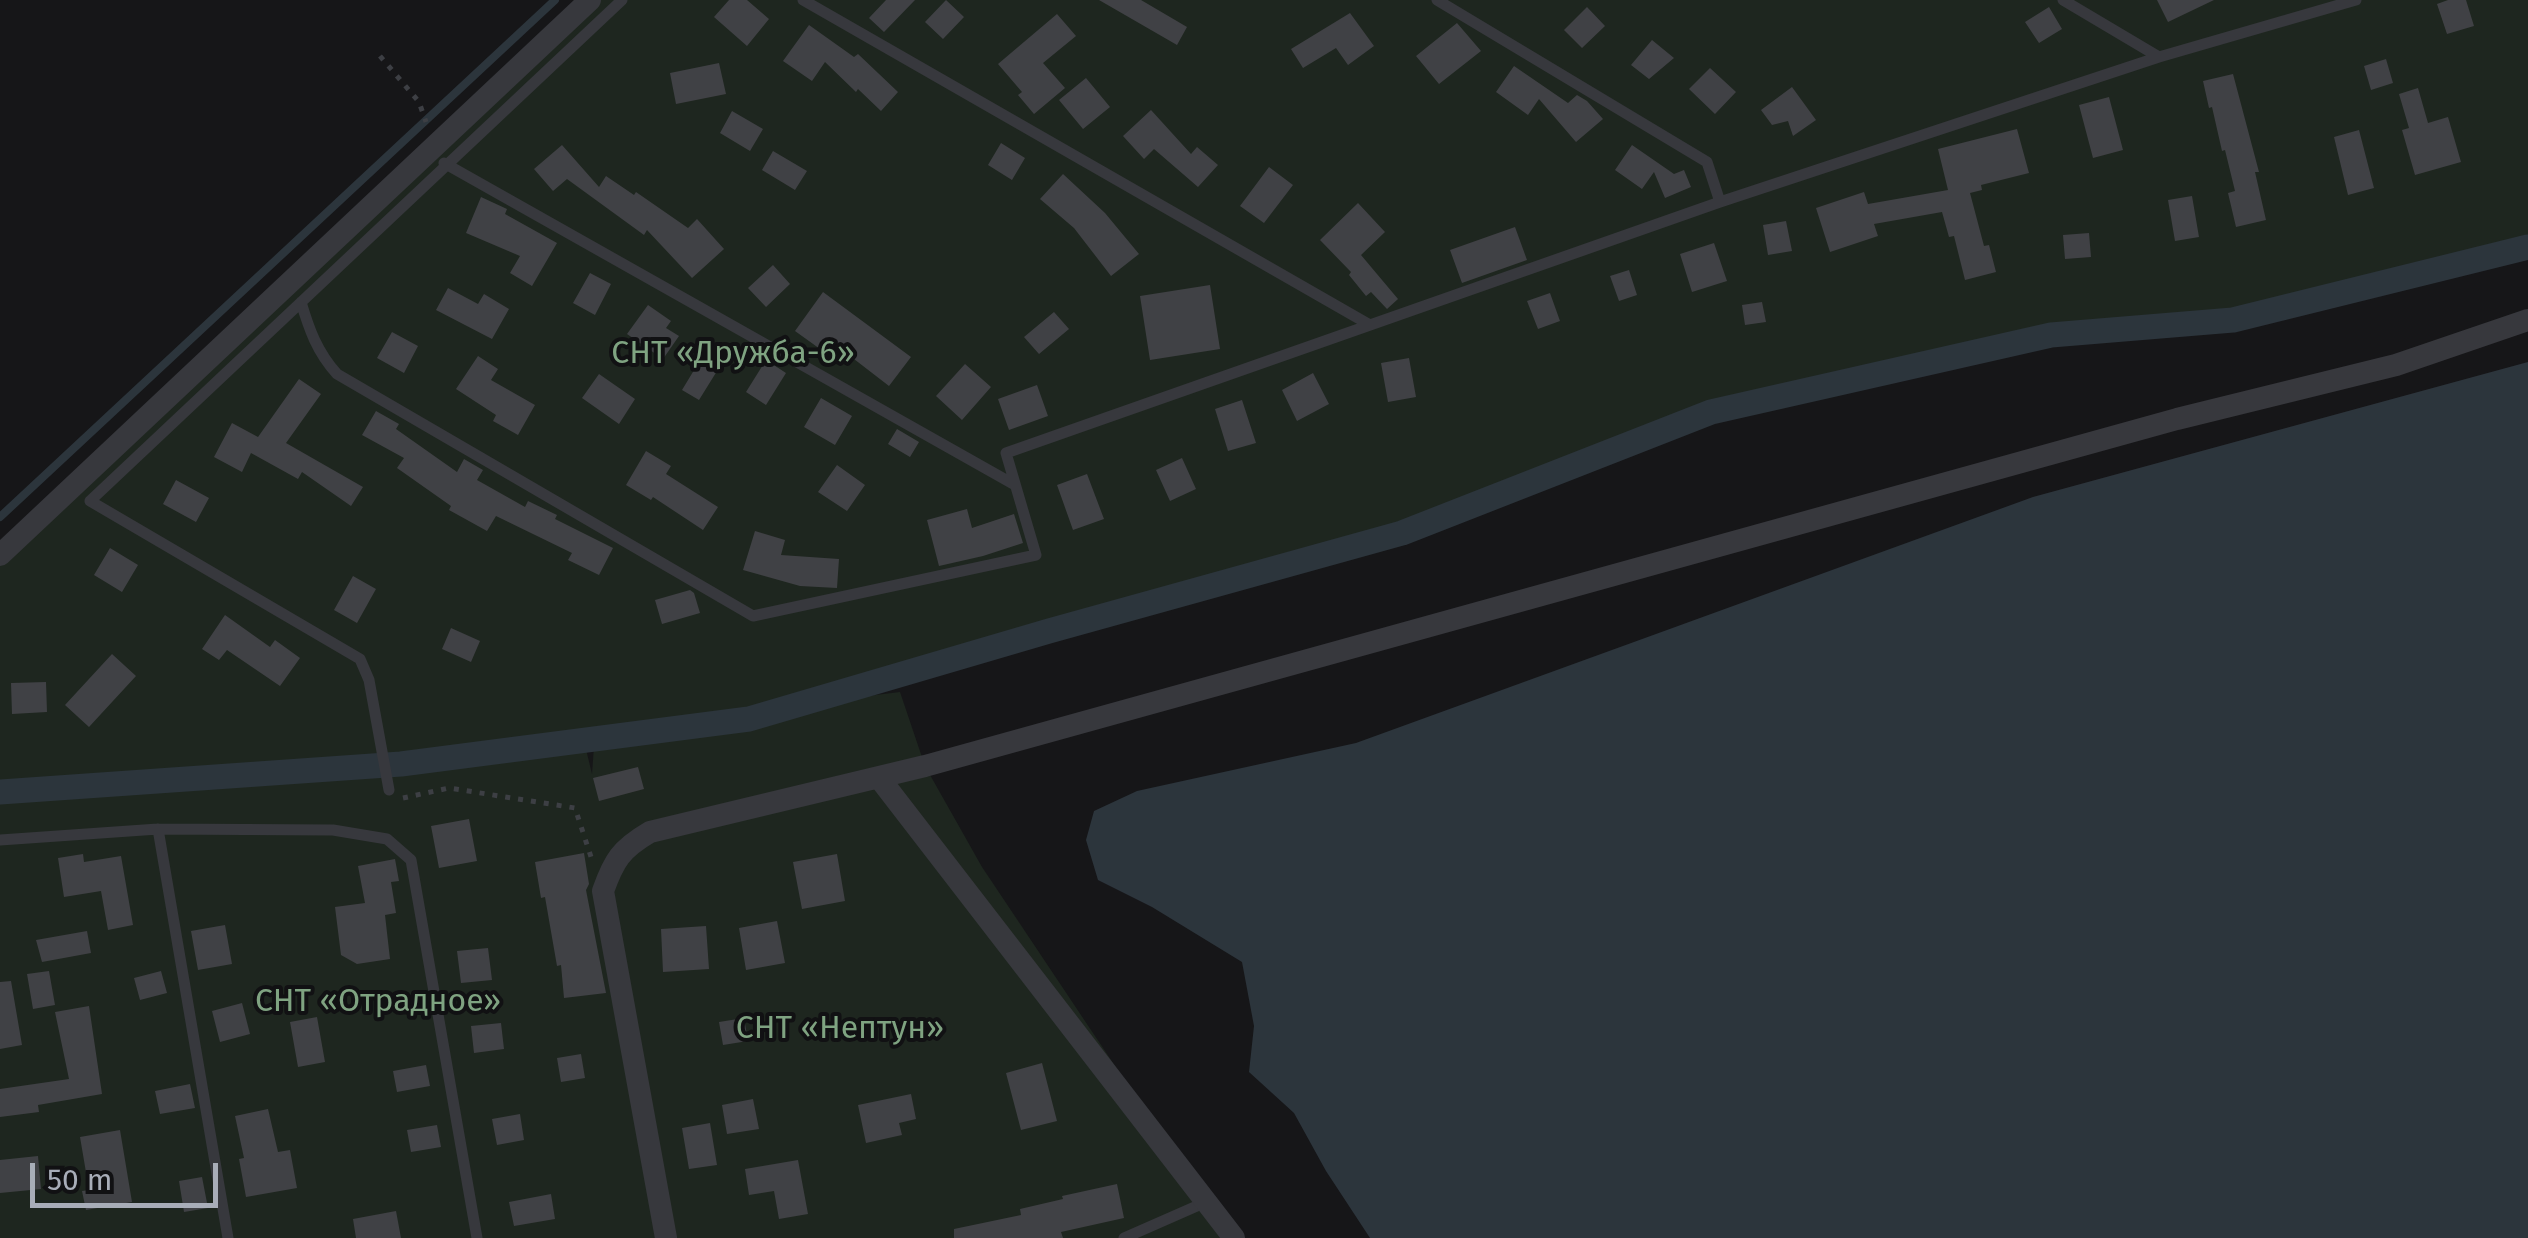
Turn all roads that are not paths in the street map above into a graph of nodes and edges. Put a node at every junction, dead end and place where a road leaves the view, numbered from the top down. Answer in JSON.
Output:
{"nodes":[{"id":1,"x":590,"y":0,"type":"edge"},
{"id":2,"x":622,"y":0,"type":"edge"},
{"id":3,"x":803,"y":0,"type":"edge"},
{"id":4,"x":1437,"y":0,"type":"edge"},
{"id":5,"x":2063,"y":0,"type":"edge"},
{"id":6,"x":2356,"y":0,"type":"edge"},
{"id":7,"x":2159,"y":57,"type":"junction"},
{"id":8,"x":437,"y":159,"type":"junction"},
{"id":9,"x":1720,"y":202,"type":"junction"},
{"id":10,"x":301,"y":302,"type":"junction"},
{"id":11,"x":2528,"y":320,"type":"edge"},
{"id":12,"x":1370,"y":325,"type":"junction"},
{"id":13,"x":1016,"y":485,"type":"junction"},
{"id":14,"x":0,"y":554,"type":"edge"},
{"id":15,"x":880,"y":778,"type":"junction"},
{"id":16,"x":390,"y":795,"type":"road end"},
{"id":17,"x":158,"y":828,"type":"junction"},
{"id":18,"x":0,"y":840,"type":"edge"},
{"id":19,"x":1206,"y":1202,"type":"junction"},
{"id":20,"x":228,"y":1238,"type":"edge"},
{"id":21,"x":477,"y":1238,"type":"edge"},
{"id":22,"x":666,"y":1238,"type":"edge"},
{"id":23,"x":1124,"y":1238,"type":"edge"},
{"id":24,"x":1234,"y":1238,"type":"edge"}],
"edges":[{"from":1,"to":8,"type":"street"},
{"from":2,"to":8,"type":"lane"},
{"from":3,"to":12,"type":"lane"},
{"from":4,"to":9,"type":"lane"},
{"from":5,"to":7,"type":"lane"},
{"from":6,"to":7,"type":"lane"},
{"from":7,"to":9,"type":"lane"},
{"from":8,"to":10,"type":"lane"},
{"from":8,"to":13,"type":"lane"},
{"from":8,"to":14,"type":"street"},
{"from":9,"to":12,"type":"lane"},
{"from":10,"to":13,"type":"lane"},
{"from":10,"to":16,"type":"lane"},
{"from":11,"to":15,"type":"street"},
{"from":12,"to":13,"type":"lane"},
{"from":15,"to":19,"type":"street"},
{"from":15,"to":22,"type":"street"},
{"from":17,"to":18,"type":"lane"},
{"from":17,"to":20,"type":"lane"},
{"from":17,"to":21,"type":"lane"},
{"from":19,"to":23,"type":"lane"},
{"from":19,"to":24,"type":"street"}]}
